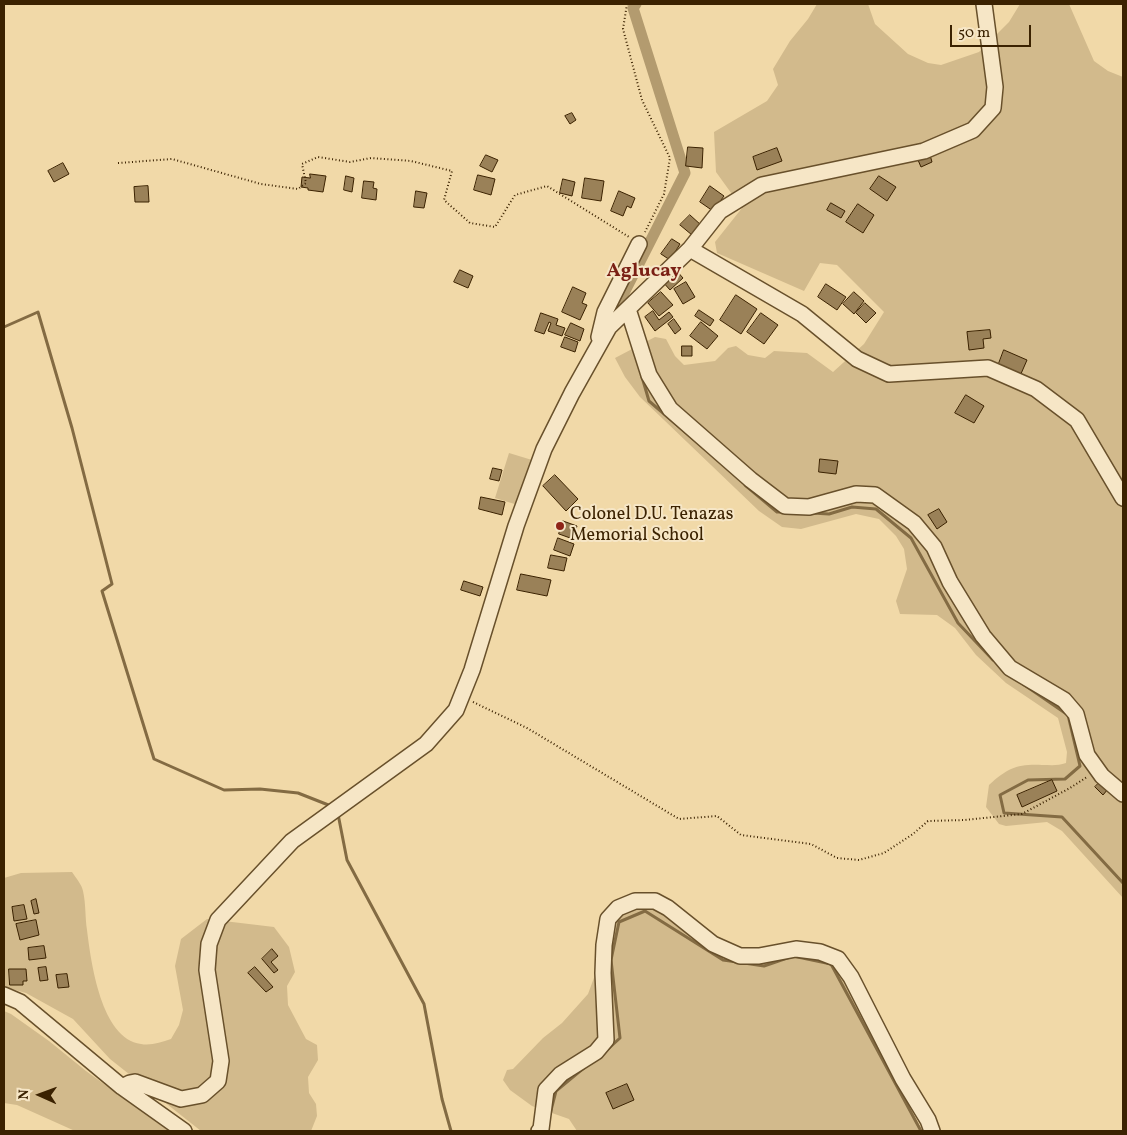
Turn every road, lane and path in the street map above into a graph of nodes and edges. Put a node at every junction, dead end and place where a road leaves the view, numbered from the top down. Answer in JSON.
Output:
{"nodes":[{"id":1,"x":626,"y":4,"type":"edge"},
{"id":2,"x":984,"y":4,"type":"edge"},
{"id":3,"x":118,"y":163,"type":"dead end"},
{"id":4,"x":639,"y":244,"type":"junction"},
{"id":5,"x":690,"y":249,"type":"junction"},
{"id":6,"x":628,"y":309,"type":"junction"},
{"id":7,"x":594,"y":355,"type":"junction"},
{"id":8,"x":1123,"y":498,"type":"edge"},
{"id":9,"x":461,"y":696,"type":"junction"},
{"id":10,"x":1098,"y":770,"type":"junction"},
{"id":11,"x":1123,"y":794,"type":"edge"},
{"id":12,"x":4,"y":994,"type":"edge"},
{"id":13,"x":122,"y":1086,"type":"junction"},
{"id":14,"x":184,"y":1131,"type":"edge"},
{"id":15,"x":539,"y":1131,"type":"edge"},
{"id":16,"x":932,"y":1131,"type":"edge"}],
"edges":[{"from":1,"to":4,"type":"path"},
{"from":2,"to":5,"type":"street"},
{"from":3,"to":4,"type":"path"},
{"from":4,"to":7,"type":"street"},
{"from":5,"to":6,"type":"street"},
{"from":5,"to":8,"type":"street"},
{"from":6,"to":7,"type":"street"},
{"from":6,"to":10,"type":"street"},
{"from":7,"to":9,"type":"street"},
{"from":9,"to":10,"type":"path"},
{"from":9,"to":13,"type":"street"},
{"from":10,"to":11,"type":"street"},
{"from":12,"to":13,"type":"street"},
{"from":13,"to":14,"type":"street"},
{"from":15,"to":16,"type":"street"}]}
